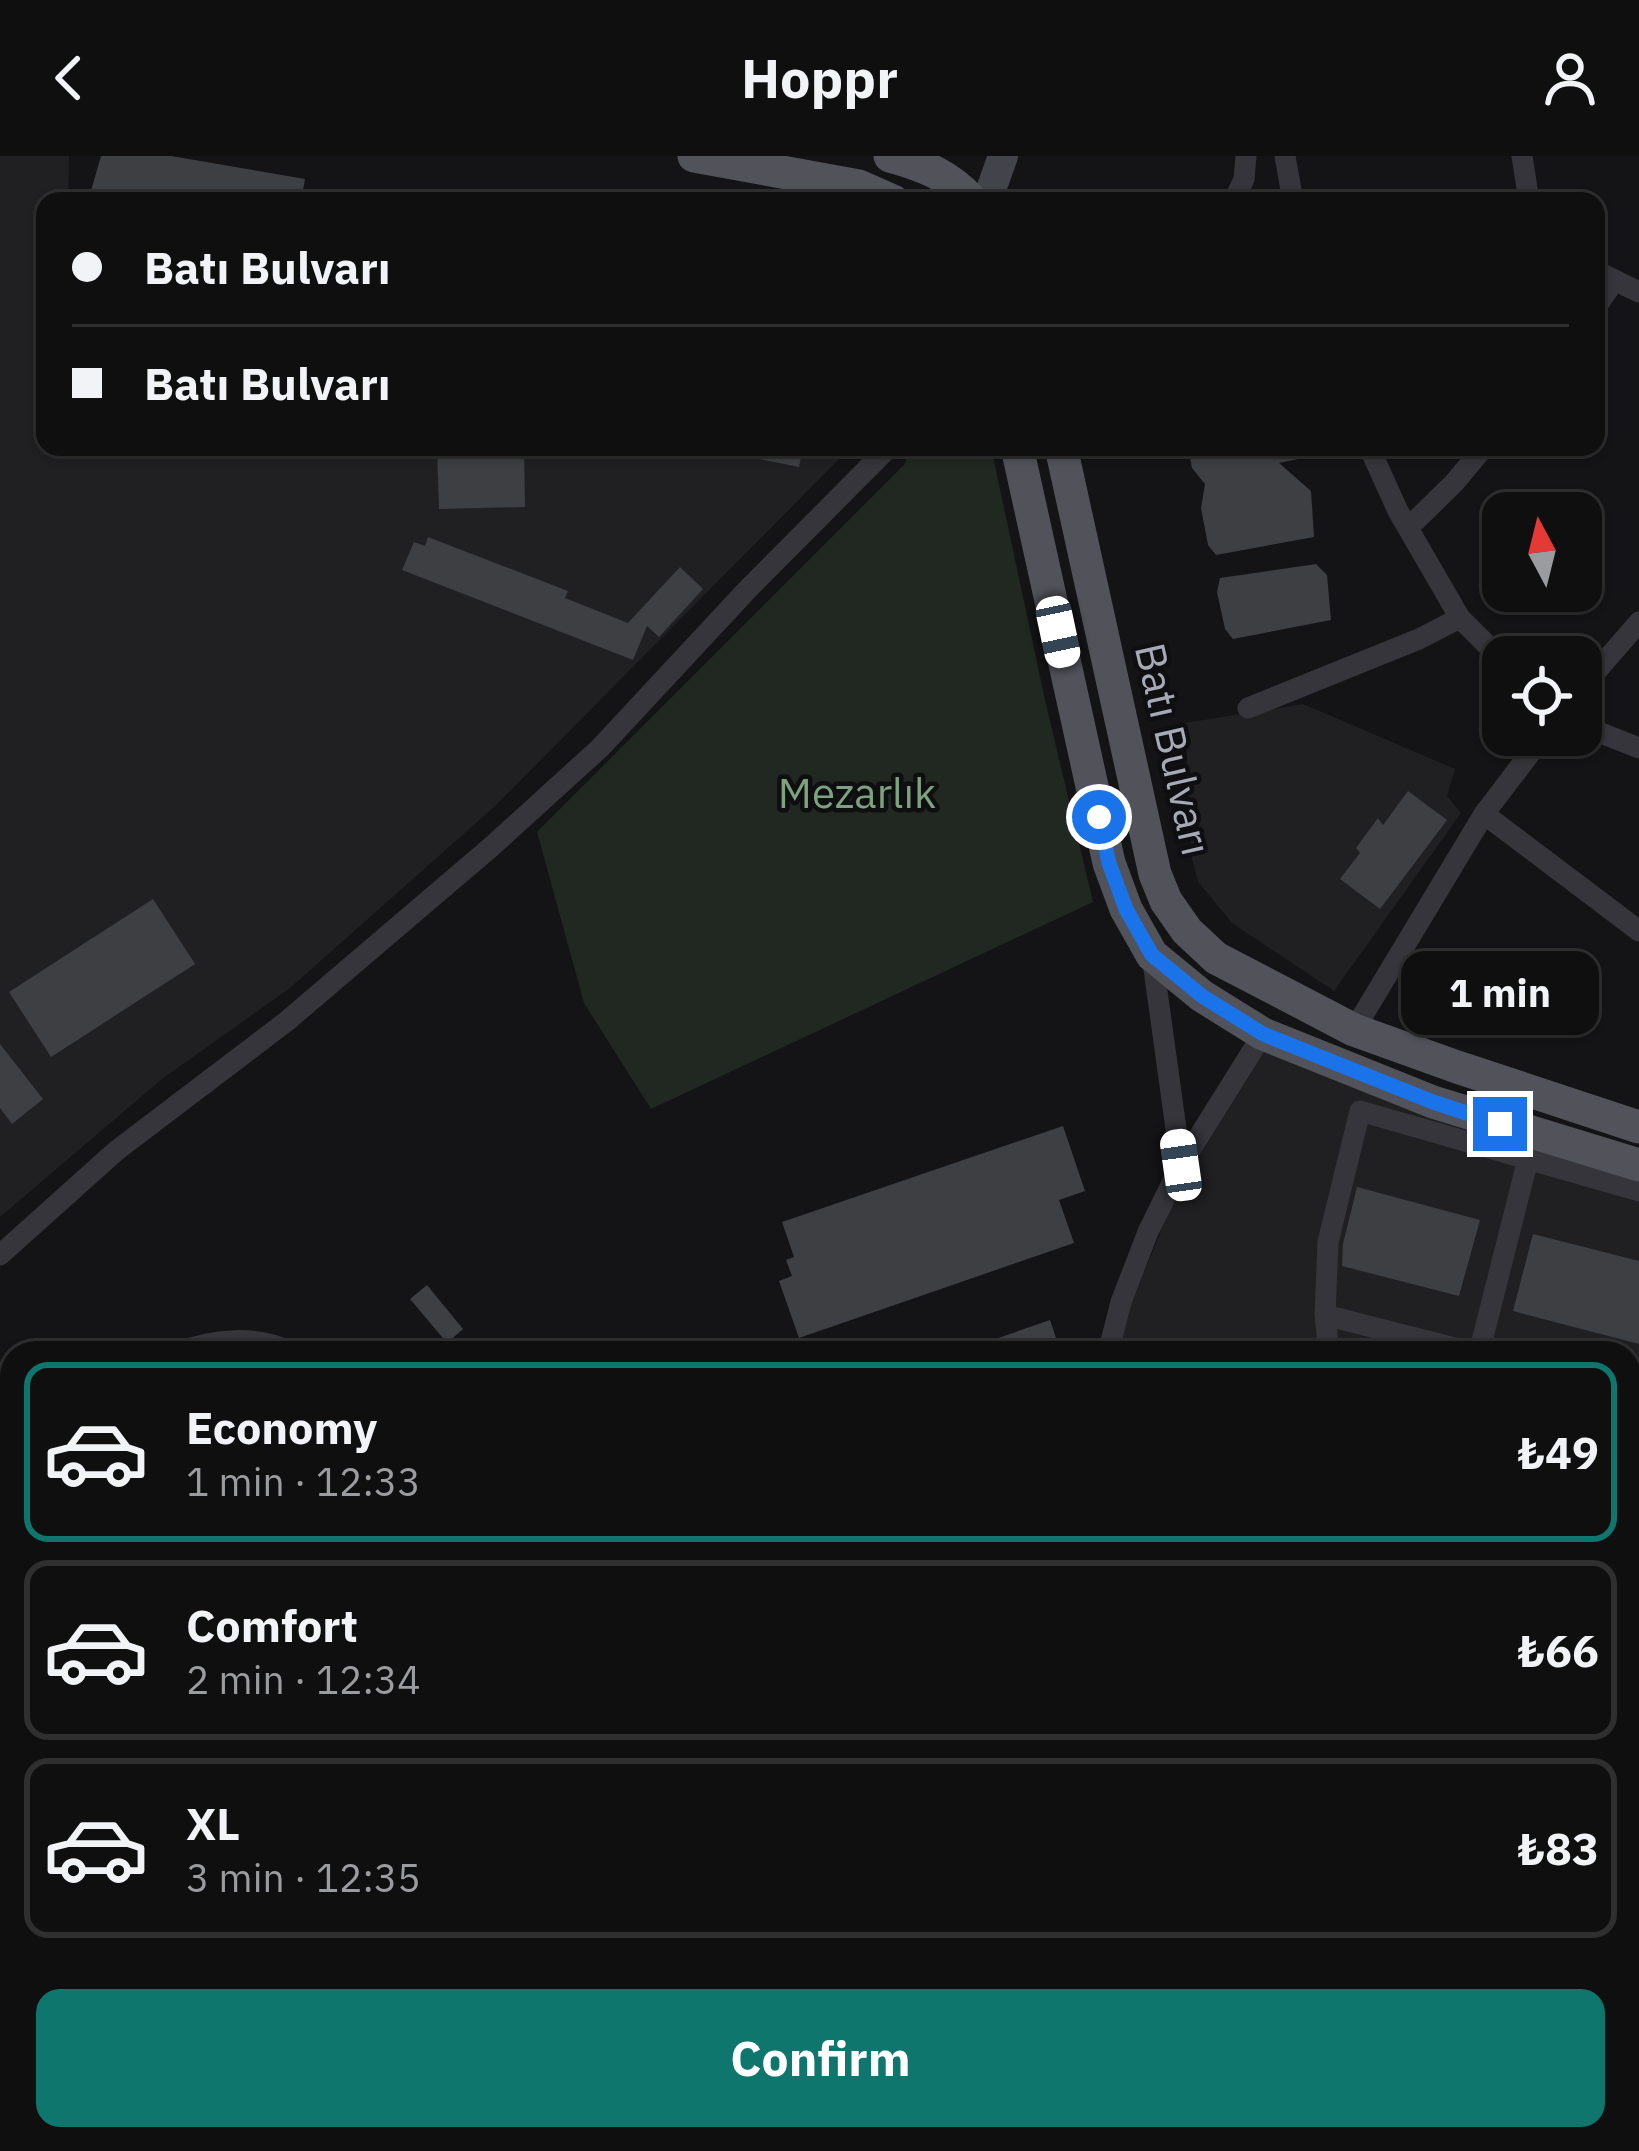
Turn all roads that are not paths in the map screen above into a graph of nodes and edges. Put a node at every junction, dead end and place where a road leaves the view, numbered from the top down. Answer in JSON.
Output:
{"nodes":[{"id":1,"x":694,"y":156,"type":"edge"},
{"id":2,"x":1003,"y":156,"type":"edge"},
{"id":3,"x":1246,"y":156,"type":"edge"},
{"id":4,"x":1285,"y":156,"type":"edge"},
{"id":5,"x":1522,"y":156,"type":"edge"},
{"id":6,"x":901,"y":157,"type":"edge"},
{"id":7,"x":873,"y":192,"type":"edge"},
{"id":8,"x":963,"y":192,"type":"edge"},
{"id":9,"x":990,"y":192,"type":"edge"},
{"id":10,"x":1238,"y":192,"type":"edge"},
{"id":11,"x":1291,"y":192,"type":"edge"},
{"id":12,"x":1528,"y":192,"type":"edge"},
{"id":13,"x":1606,"y":276,"type":"edge"},
{"id":14,"x":1639,"y":292,"type":"edge"},
{"id":15,"x":880,"y":456,"type":"edge"},
{"id":16,"x":1019,"y":456,"type":"edge"},
{"id":17,"x":1062,"y":456,"type":"edge"},
{"id":18,"x":1375,"y":456,"type":"edge"},
{"id":19,"x":1476,"y":456,"type":"edge"},
{"id":20,"x":1408,"y":528,"type":"junction"},
{"id":21,"x":1460,"y":618,"type":"junction"},
{"id":22,"x":1639,"y":622,"type":"edge"},
{"id":23,"x":1482,"y":640,"type":"edge"},
{"id":24,"x":1602,"y":665,"type":"edge"},
{"id":25,"x":1248,"y":708,"type":"dead end"},
{"id":26,"x":1602,"y":733,"type":"edge"},
{"id":27,"x":1639,"y":748,"type":"edge"},
{"id":28,"x":1528,"y":756,"type":"edge"},
{"id":29,"x":1484,"y":814,"type":"junction"},
{"id":30,"x":1639,"y":931,"type":"edge"},
{"id":31,"x":1152,"y":955,"type":"junction"},
{"id":32,"x":1354,"y":1030,"type":"junction"},
{"id":33,"x":1263,"y":1034,"type":"junction"},
{"id":34,"x":1639,"y":1127,"type":"edge"},
{"id":35,"x":1528,"y":1159,"type":"junction"},
{"id":36,"x":1181,"y":1165,"type":"junction"},
{"id":37,"x":1639,"y":1165,"type":"edge"},
{"id":38,"x":1639,"y":1190,"type":"edge"},
{"id":39,"x":0,"y":1255,"type":"edge"},
{"id":40,"x":1325,"y":1315,"type":"junction"},
{"id":41,"x":1111,"y":1341,"type":"edge"},
{"id":42,"x":1328,"y":1341,"type":"edge"},
{"id":43,"x":1429,"y":1341,"type":"edge"},
{"id":44,"x":1480,"y":1341,"type":"edge"}],
"edges":[{"from":1,"to":7,"type":"main road"},
{"from":2,"to":9,"type":"main road"},
{"from":3,"to":10,"type":"street"},
{"from":4,"to":11,"type":"street"},
{"from":5,"to":12,"type":"street"},
{"from":6,"to":8,"type":"main road"},
{"from":13,"to":14,"type":"street"},
{"from":15,"to":39,"type":"street"},
{"from":16,"to":31,"type":"main road","name":"Batı Bulvarı"},
{"from":17,"to":32,"type":"main road","name":"Batı Bulvarı"},
{"from":18,"to":20,"type":"street"},
{"from":19,"to":20,"type":"street"},
{"from":20,"to":21,"type":"street"},
{"from":21,"to":23,"type":"street"},
{"from":21,"to":25,"type":"street"},
{"from":22,"to":24,"type":"street"},
{"from":26,"to":27,"type":"street"},
{"from":28,"to":29,"type":"street"},
{"from":29,"to":30,"type":"street"},
{"from":29,"to":32,"type":"street"},
{"from":31,"to":33,"type":"main road","name":"Batı Bulvarı"},
{"from":31,"to":36,"type":"street"},
{"from":32,"to":34,"type":"main road","name":"Batı Bulvarı"},
{"from":33,"to":36,"type":"street"},
{"from":33,"to":37,"type":"main road","name":"Batı Bulvarı"},
{"from":35,"to":38,"type":"street"},
{"from":35,"to":40,"type":"street"},
{"from":35,"to":44,"type":"street"},
{"from":36,"to":41,"type":"street"},
{"from":40,"to":42,"type":"street"},
{"from":40,"to":43,"type":"street"}]}
